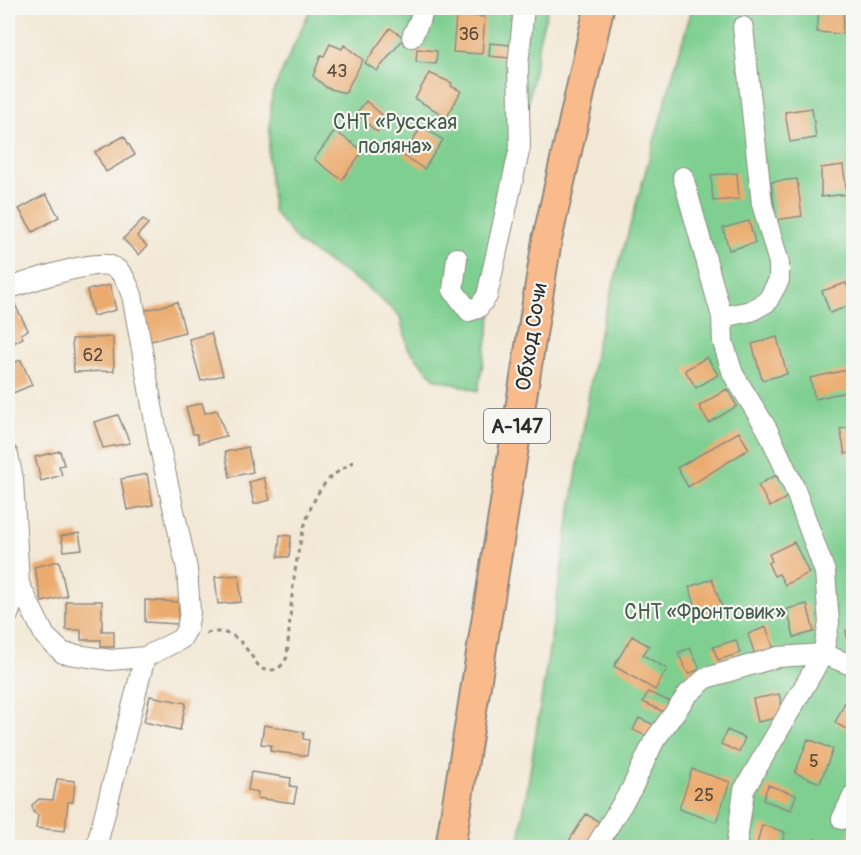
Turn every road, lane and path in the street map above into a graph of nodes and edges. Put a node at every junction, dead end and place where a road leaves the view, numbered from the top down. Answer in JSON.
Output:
{"nodes":[{"id":1,"x":425,"y":8,"type":"edge"},
{"id":2,"x":524,"y":8,"type":"edge"},
{"id":3,"x":599,"y":8,"type":"edge"},
{"id":4,"x":743,"y":27,"type":"dead end"},
{"id":5,"x":412,"y":36,"type":"dead end"},
{"id":6,"x":683,"y":177,"type":"dead end"},
{"id":7,"x":457,"y":258,"type":"dead end"},
{"id":8,"x":8,"y":289,"type":"edge"},
{"id":9,"x":722,"y":318,"type":"junction"},
{"id":10,"x":8,"y":455,"type":"edge"},
{"id":11,"x":354,"y":461,"type":"dead end"},
{"id":12,"x":18,"y":584,"type":"junction"},
{"id":13,"x":8,"y":615,"type":"edge"},
{"id":14,"x":181,"y":639,"type":"junction"},
{"id":15,"x":823,"y":654,"type":"junction"},
{"id":16,"x":145,"y":657,"type":"junction"},
{"id":17,"x":854,"y":666,"type":"edge"},
{"id":18,"x":854,"y":794,"type":"edge"},
{"id":19,"x":842,"y":819,"type":"dead end"},
{"id":20,"x":96,"y":848,"type":"edge"},
{"id":21,"x":450,"y":848,"type":"edge"},
{"id":22,"x":595,"y":848,"type":"edge"},
{"id":23,"x":736,"y":848,"type":"edge"}],
"edges":[{"from":1,"to":5,"type":"street"},
{"from":2,"to":7,"type":"street"},
{"from":3,"to":21,"type":"highway","name":"Обход Сочи","number":"А-147"},
{"from":4,"to":9,"type":"street"},
{"from":6,"to":9,"type":"street"},
{"from":8,"to":14,"type":"street"},
{"from":9,"to":15,"type":"street"},
{"from":10,"to":12,"type":"street"},
{"from":11,"to":14,"type":"path"},
{"from":12,"to":13,"type":"street"},
{"from":12,"to":16,"type":"street"},
{"from":14,"to":16,"type":"street"},
{"from":15,"to":17,"type":"street"},
{"from":15,"to":22,"type":"street"},
{"from":15,"to":23,"type":"street"},
{"from":16,"to":20,"type":"street"},
{"from":18,"to":19,"type":"street"}]}
